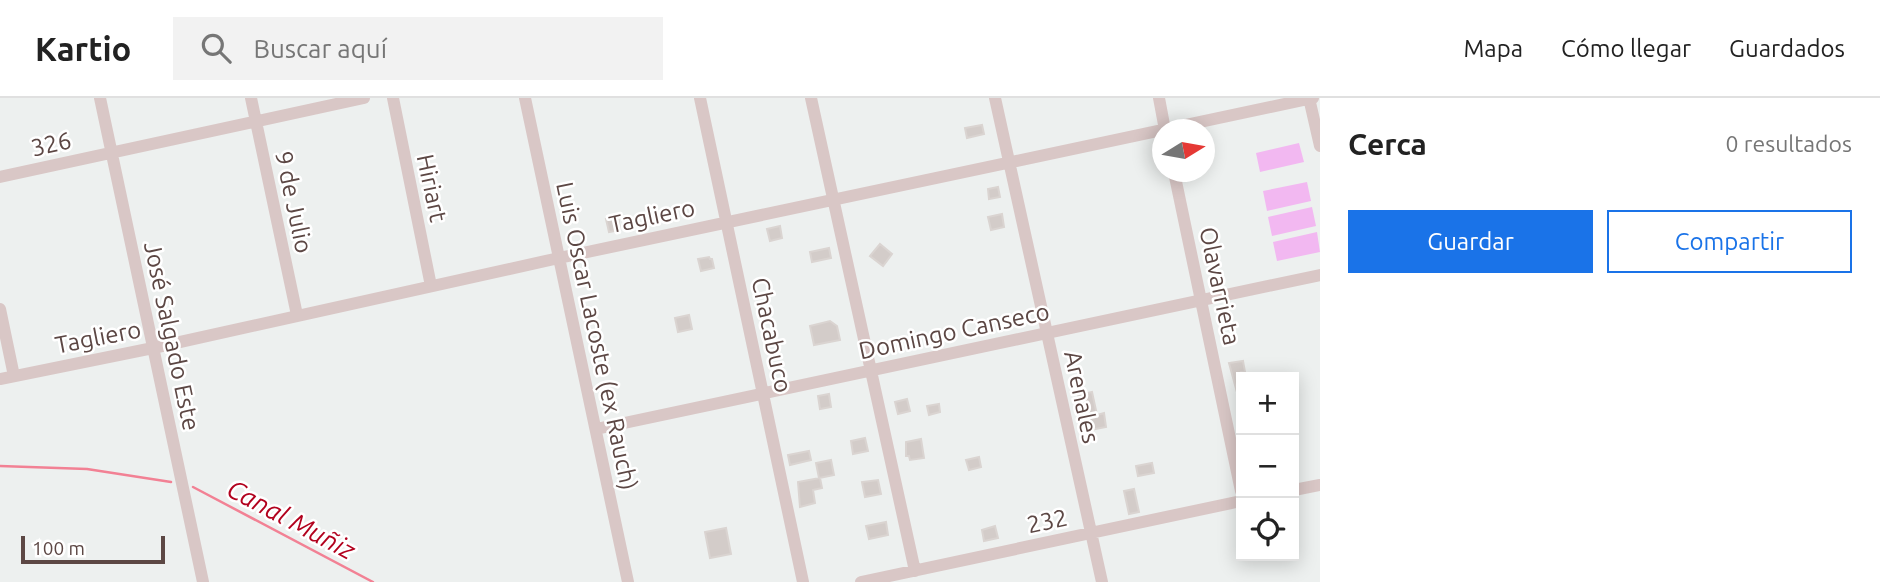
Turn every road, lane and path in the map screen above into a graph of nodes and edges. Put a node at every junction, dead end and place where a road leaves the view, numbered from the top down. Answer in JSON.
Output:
{"nodes":[{"id":1,"x":100,"y":98,"type":"edge"},
{"id":2,"x":251,"y":98,"type":"edge"},
{"id":3,"x":364,"y":98,"type":"edge"},
{"id":4,"x":393,"y":98,"type":"edge"},
{"id":5,"x":525,"y":98,"type":"edge"},
{"id":6,"x":700,"y":98,"type":"edge"},
{"id":7,"x":811,"y":98,"type":"edge"},
{"id":8,"x":995,"y":98,"type":"edge"},
{"id":9,"x":1158,"y":98,"type":"edge"},
{"id":10,"x":1311,"y":98,"type":"edge"},
{"id":11,"x":1163,"y":119,"type":"edge"},
{"id":12,"x":1212,"y":119,"type":"edge"},
{"id":13,"x":256,"y":121,"type":"junction"},
{"id":14,"x":1152,"y":132,"type":"edge"},
{"id":15,"x":1320,"y":146,"type":"edge"},
{"id":16,"x":111,"y":152,"type":"junction"},
{"id":17,"x":1009,"y":162,"type":"junction"},
{"id":18,"x":0,"y":177,"type":"edge"},
{"id":19,"x":1176,"y":182,"type":"edge"},
{"id":20,"x":832,"y":200,"type":"junction"},
{"id":21,"x":726,"y":222,"type":"junction"},
{"id":22,"x":559,"y":258,"type":"junction"},
{"id":23,"x":1320,"y":275,"type":"edge"},
{"id":24,"x":431,"y":286,"type":"junction"},
{"id":25,"x":1202,"y":299,"type":"junction"},
{"id":26,"x":0,"y":309,"type":"edge"},
{"id":27,"x":297,"y":315,"type":"junction"},
{"id":28,"x":1047,"y":333,"type":"junction"},
{"id":29,"x":153,"y":348,"type":"junction"},
{"id":30,"x":869,"y":370,"type":"junction"},
{"id":31,"x":14,"y":376,"type":"junction"},
{"id":32,"x":0,"y":379,"type":"edge"},
{"id":33,"x":764,"y":393,"type":"junction"},
{"id":34,"x":596,"y":429,"type":"junction"},
{"id":35,"x":1236,"y":466,"type":"edge"},
{"id":36,"x":1320,"y":485,"type":"edge"},
{"id":37,"x":1299,"y":489,"type":"edge"},
{"id":38,"x":1236,"y":502,"type":"edge"},
{"id":39,"x":1090,"y":533,"type":"junction"},
{"id":40,"x":915,"y":571,"type":"junction"},
{"id":41,"x":203,"y":582,"type":"edge"},
{"id":42,"x":628,"y":582,"type":"edge"},
{"id":43,"x":803,"y":582,"type":"edge"},
{"id":44,"x":861,"y":582,"type":"edge"},
{"id":45,"x":1101,"y":582,"type":"edge"}],
"edges":[{"from":1,"to":16,"type":"street","name":"José Salgado Este"},
{"from":2,"to":13,"type":"street","name":"9 de Julio"},
{"from":3,"to":13,"type":"street","name":"326"},
{"from":4,"to":24,"type":"street","name":"Hiriart"},
{"from":5,"to":22,"type":"street","name":"Luis Oscar Lacoste (ex Rauch)"},
{"from":6,"to":21,"type":"street","name":"Chacabuco"},
{"from":7,"to":20,"type":"street"},
{"from":8,"to":17,"type":"street","name":"Arenales"},
{"from":9,"to":11,"type":"street"},
{"from":10,"to":12,"type":"street","name":"Tagliero"},
{"from":10,"to":15,"type":"street"},
{"from":13,"to":16,"type":"street","name":"326"},
{"from":13,"to":27,"type":"street","name":"9 de Julio"},
{"from":14,"to":17,"type":"street","name":"Tagliero"},
{"from":16,"to":18,"type":"street","name":"326"},
{"from":16,"to":29,"type":"street","name":"José Salgado Este"},
{"from":17,"to":20,"type":"street","name":"Tagliero"},
{"from":17,"to":28,"type":"street","name":"Arenales"},
{"from":19,"to":25,"type":"street","name":"Olavarrieta"},
{"from":20,"to":21,"type":"street","name":"Tagliero"},
{"from":20,"to":30,"type":"street"},
{"from":21,"to":22,"type":"street","name":"Tagliero"},
{"from":21,"to":33,"type":"street","name":"Chacabuco"},
{"from":22,"to":24,"type":"street","name":"Tagliero"},
{"from":22,"to":34,"type":"street","name":"Luis Oscar Lacoste (ex Rauch)"},
{"from":23,"to":25,"type":"street","name":"Domingo Canseco"},
{"from":24,"to":27,"type":"street","name":"Tagliero"},
{"from":25,"to":28,"type":"street","name":"Domingo Canseco"},
{"from":25,"to":35,"type":"street","name":"Olavarrieta"},
{"from":26,"to":31,"type":"street"},
{"from":27,"to":29,"type":"street","name":"Tagliero"},
{"from":28,"to":30,"type":"street","name":"Domingo Canseco"},
{"from":28,"to":39,"type":"street","name":"Arenales"},
{"from":29,"to":31,"type":"street","name":"Tagliero"},
{"from":29,"to":41,"type":"street","name":"José Salgado Este"},
{"from":30,"to":33,"type":"street","name":"Domingo Canseco"},
{"from":30,"to":40,"type":"street"},
{"from":31,"to":32,"type":"street","name":"Tagliero"},
{"from":33,"to":34,"type":"street","name":"Domingo Canseco"},
{"from":33,"to":43,"type":"street","name":"Chacabuco"},
{"from":34,"to":42,"type":"street","name":"Luis Oscar Lacoste (ex Rauch)"},
{"from":36,"to":37,"type":"street"},
{"from":38,"to":39,"type":"street","name":"232"},
{"from":39,"to":40,"type":"street","name":"232"},
{"from":39,"to":45,"type":"street","name":"Arenales"},
{"from":40,"to":44,"type":"street","name":"232"}]}
